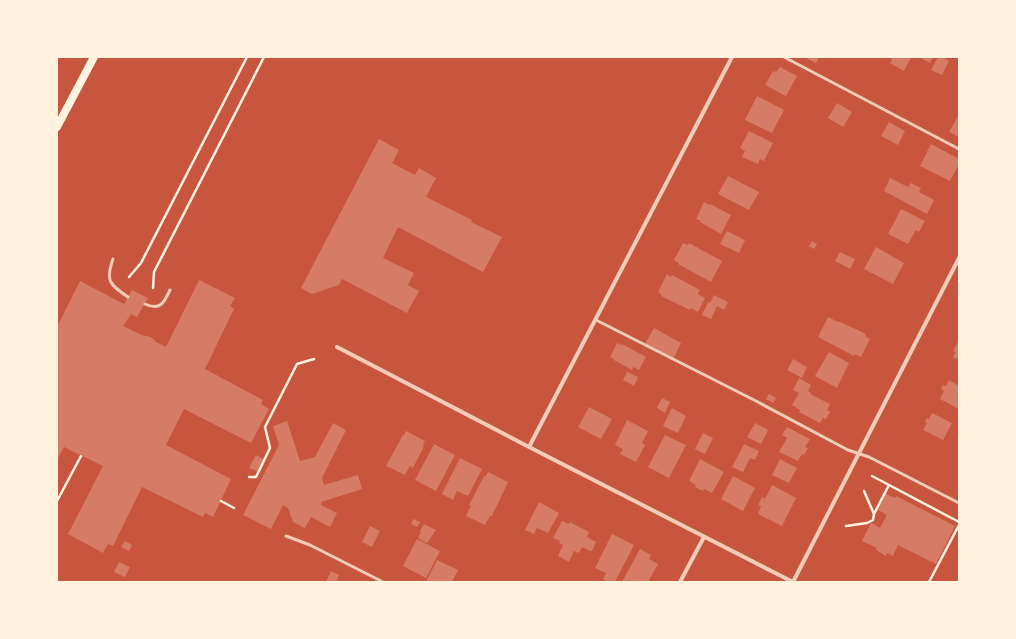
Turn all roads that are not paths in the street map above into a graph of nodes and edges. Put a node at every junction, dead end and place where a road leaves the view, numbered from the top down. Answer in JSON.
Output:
{"nodes":[{"id":1,"x":94,"y":57,"type":"edge"},
{"id":2,"x":732,"y":57,"type":"edge"},
{"id":3,"x":784,"y":57,"type":"edge"},
{"id":4,"x":57,"y":127,"type":"edge"},
{"id":5,"x":959,"y":149,"type":"edge"},
{"id":6,"x":959,"y":258,"type":"edge"},
{"id":7,"x":113,"y":260,"type":"dead end"},
{"id":8,"x":170,"y":290,"type":"dead end"},
{"id":9,"x":128,"y":297,"type":"dead end"},
{"id":10,"x":145,"y":304,"type":"dead end"},
{"id":11,"x":596,"y":320,"type":"junction"},
{"id":12,"x":337,"y":347,"type":"dead end"},
{"id":13,"x":529,"y":447,"type":"junction"},
{"id":14,"x":859,"y":454,"type":"junction"},
{"id":15,"x":959,"y":503,"type":"edge"},
{"id":16,"x":286,"y":536,"type":"dead end"},
{"id":17,"x":704,"y":537,"type":"junction"},
{"id":18,"x":383,"y":582,"type":"edge"},
{"id":19,"x":680,"y":582,"type":"edge"},
{"id":20,"x":793,"y":582,"type":"edge"}],
"edges":[{"from":1,"to":4,"type":"main road"},
{"from":2,"to":11,"type":"street"},
{"from":3,"to":5,"type":"lane"},
{"from":6,"to":14,"type":"street"},
{"from":7,"to":9,"type":"lane"},
{"from":8,"to":10,"type":"lane"},
{"from":11,"to":13,"type":"street"},
{"from":11,"to":14,"type":"lane"},
{"from":12,"to":13,"type":"street"},
{"from":13,"to":17,"type":"street"},
{"from":14,"to":15,"type":"lane"},
{"from":14,"to":20,"type":"street"},
{"from":16,"to":18,"type":"lane"},
{"from":17,"to":19,"type":"street"},
{"from":17,"to":20,"type":"street"}]}
